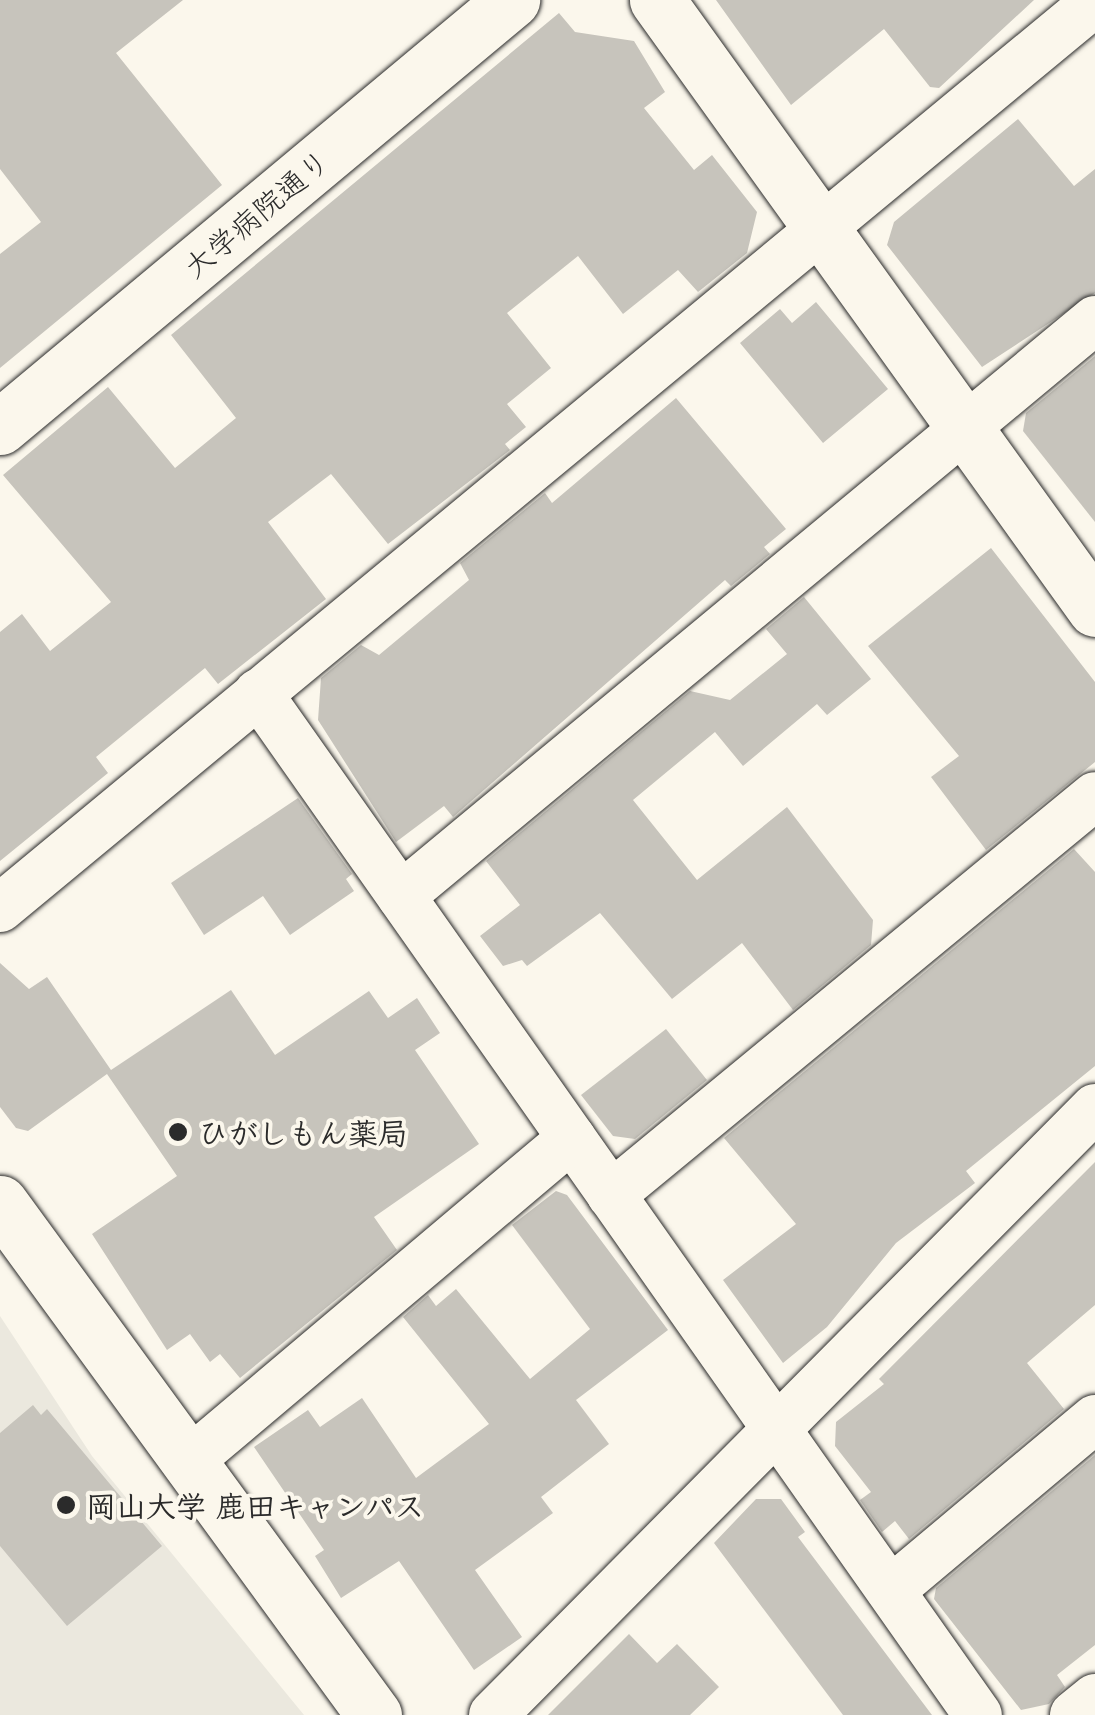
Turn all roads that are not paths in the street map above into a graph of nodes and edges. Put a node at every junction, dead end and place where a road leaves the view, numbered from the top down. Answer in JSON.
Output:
{"nodes":[{"id":1,"x":512,"y":0,"type":"edge"},
{"id":2,"x":657,"y":0,"type":"edge"},
{"id":3,"x":1095,"y":2,"type":"edge"},
{"id":4,"x":820,"y":227,"type":"junction"},
{"id":5,"x":1095,"y":320,"type":"edge"},
{"id":6,"x":0,"y":427,"type":"edge"},
{"id":7,"x":965,"y":429,"type":"junction"},
{"id":8,"x":1095,"y":609,"type":"edge"},
{"id":9,"x":258,"y":694,"type":"junction"},
{"id":10,"x":1095,"y":796,"type":"edge"},
{"id":11,"x":401,"y":896,"type":"junction"},
{"id":12,"x":0,"y":908,"type":"edge"},
{"id":13,"x":1095,"y":1108,"type":"edge"},
{"id":14,"x":572,"y":1138,"type":"junction"},
{"id":15,"x":611,"y":1194,"type":"junction"},
{"id":16,"x":0,"y":1204,"type":"edge"},
{"id":17,"x":1095,"y":1419,"type":"edge"},
{"id":18,"x":777,"y":1430,"type":"junction"},
{"id":19,"x":188,"y":1462,"type":"junction"},
{"id":20,"x":891,"y":1590,"type":"junction"},
{"id":21,"x":1095,"y":1698,"type":"edge"},
{"id":22,"x":374,"y":1715,"type":"edge"},
{"id":23,"x":493,"y":1715,"type":"edge"},
{"id":24,"x":978,"y":1715,"type":"edge"},
{"id":25,"x":1074,"y":1715,"type":"edge"}],
"edges":[{"from":1,"to":6,"type":"street","name":"大学病院通り"},
{"from":2,"to":4,"type":"street"},
{"from":3,"to":4,"type":"street"},
{"from":4,"to":7,"type":"street"},
{"from":4,"to":9,"type":"street"},
{"from":5,"to":7,"type":"street"},
{"from":7,"to":8,"type":"street"},
{"from":7,"to":11,"type":"street"},
{"from":9,"to":11,"type":"street"},
{"from":9,"to":12,"type":"street"},
{"from":10,"to":15,"type":"street"},
{"from":11,"to":14,"type":"street"},
{"from":13,"to":18,"type":"street"},
{"from":14,"to":15,"type":"street"},
{"from":14,"to":19,"type":"street"},
{"from":15,"to":18,"type":"street"},
{"from":16,"to":19,"type":"street"},
{"from":17,"to":20,"type":"street"},
{"from":18,"to":20,"type":"street"},
{"from":18,"to":23,"type":"street"},
{"from":19,"to":22,"type":"street"},
{"from":20,"to":24,"type":"street"},
{"from":21,"to":25,"type":"street"}]}
